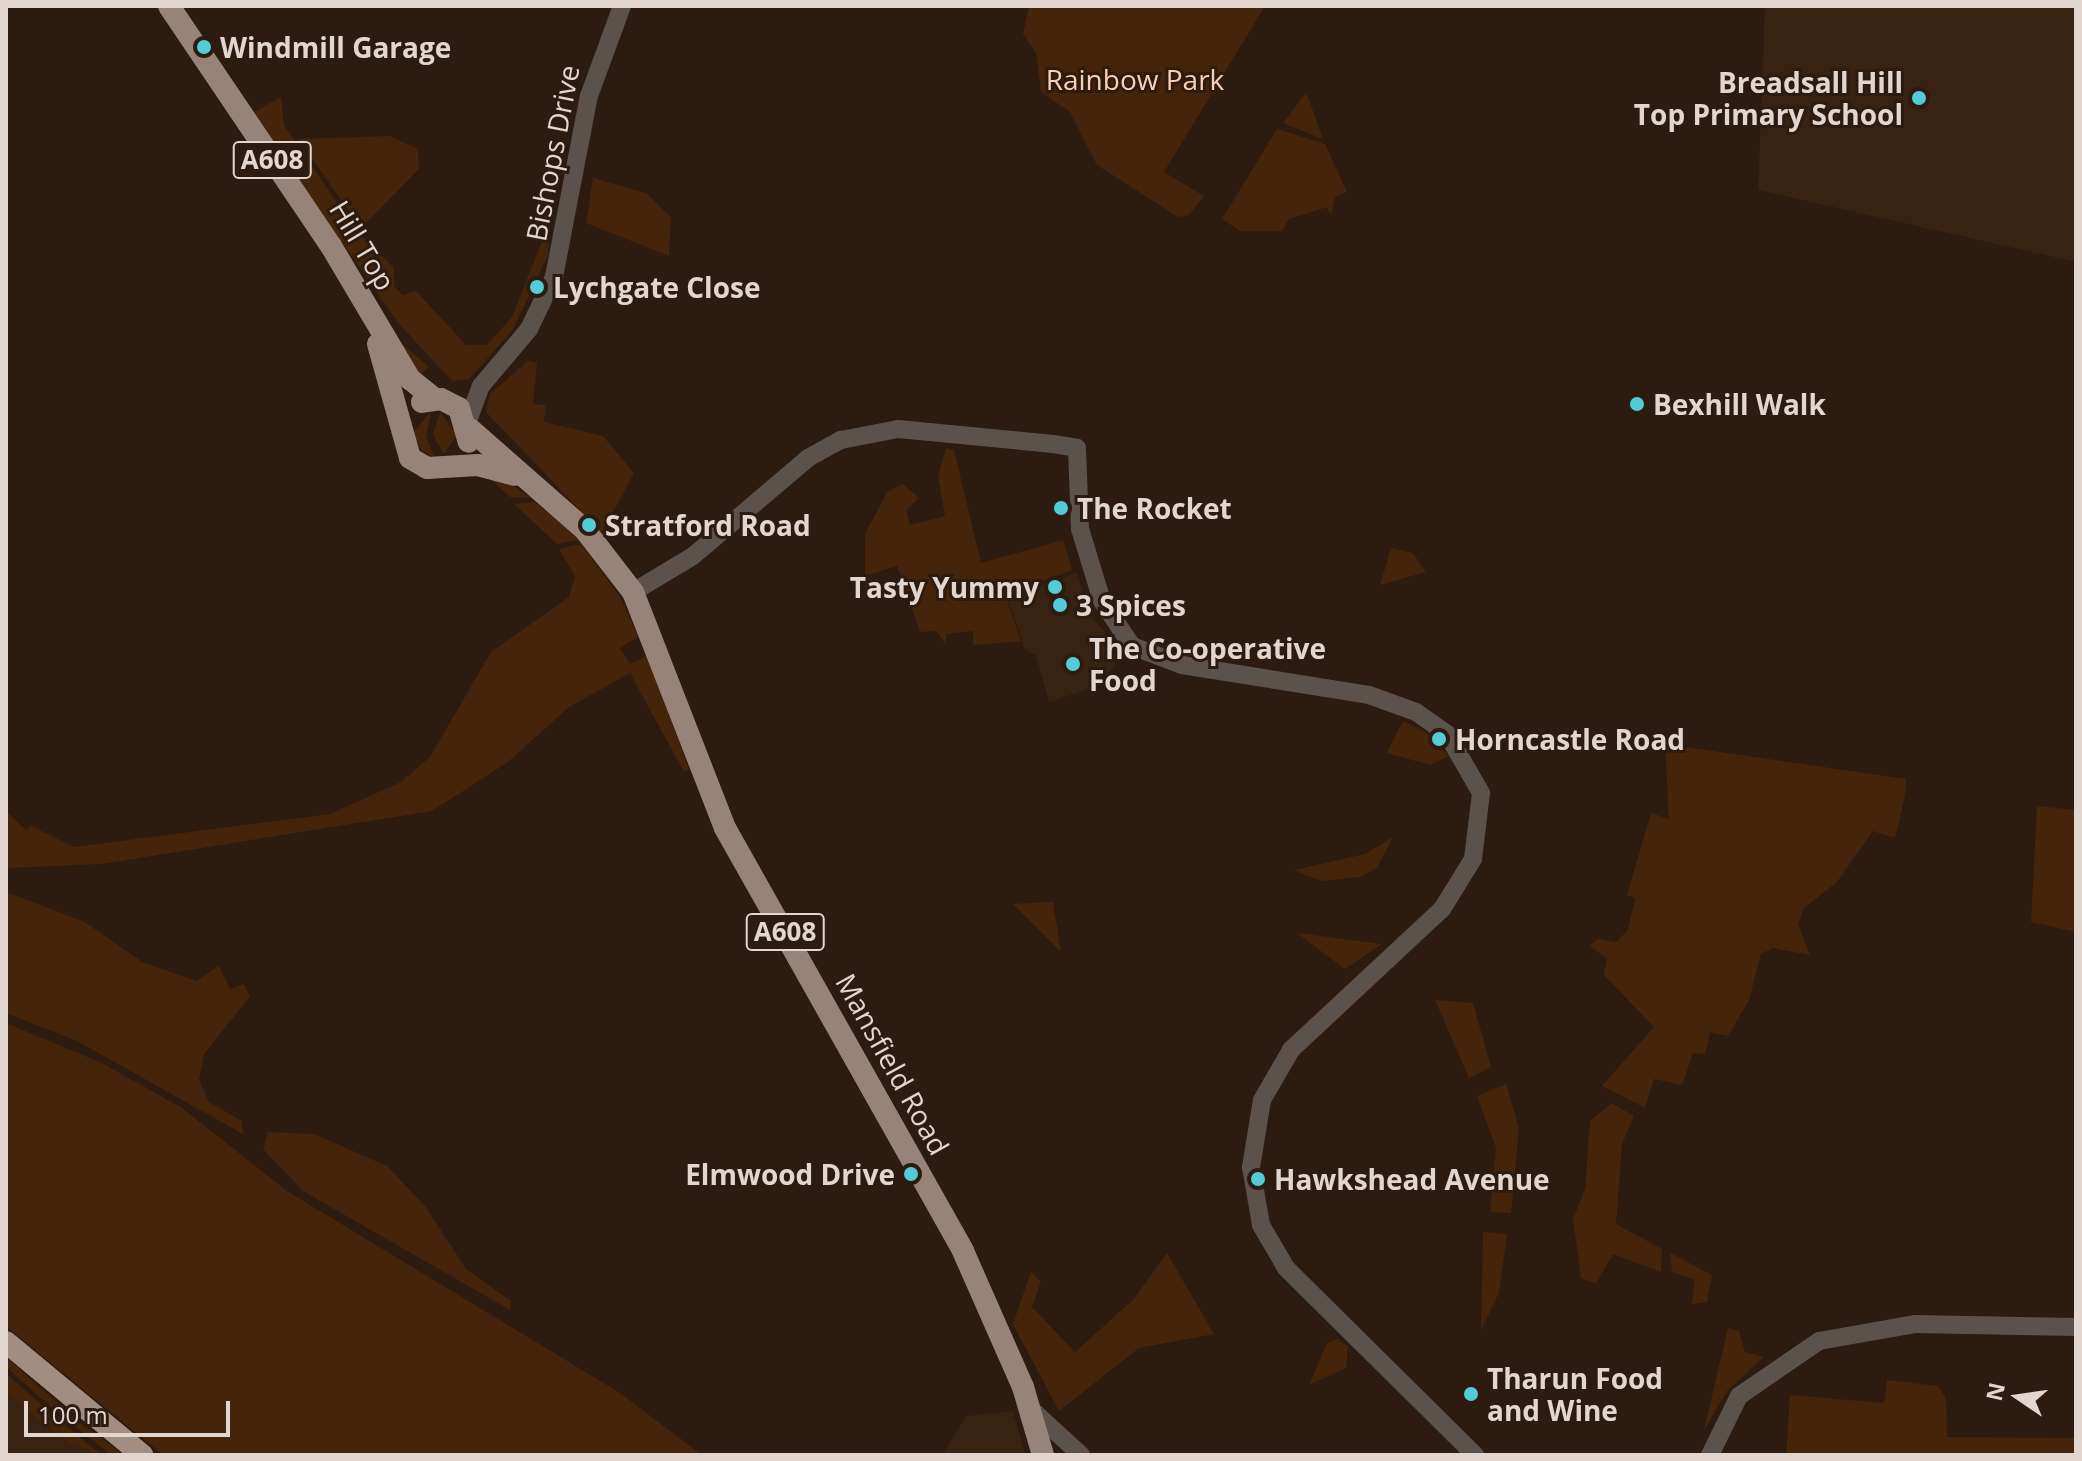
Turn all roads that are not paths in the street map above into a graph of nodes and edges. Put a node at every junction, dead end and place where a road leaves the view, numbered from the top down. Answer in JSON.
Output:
{"nodes":[{"id":1,"x":169,"y":6,"type":"edge"},
{"id":2,"x":622,"y":6,"type":"edge"},
{"id":3,"x":370,"y":316,"type":"junction"},
{"id":4,"x":481,"y":386,"type":"junction"},
{"id":5,"x":440,"y":400,"type":"junction"},
{"id":6,"x":402,"y":423,"type":"junction"},
{"id":7,"x":469,"y":425,"type":"junction"},
{"id":8,"x":452,"y":465,"type":"junction"},
{"id":9,"x":518,"y":476,"type":"junction"},
{"id":10,"x":633,"y":592,"type":"junction"},
{"id":11,"x":2076,"y":1327,"type":"edge"},
{"id":12,"x":6,"y":1342,"type":"edge"},
{"id":13,"x":1031,"y":1409,"type":"junction"},
{"id":14,"x":142,"y":1455,"type":"edge"},
{"id":15,"x":1043,"y":1455,"type":"edge"},
{"id":16,"x":1081,"y":1455,"type":"edge"},
{"id":17,"x":1475,"y":1455,"type":"edge"},
{"id":18,"x":1710,"y":1455,"type":"edge"}],
"edges":[{"from":1,"to":3,"type":"main road","name":"Hill Top","number":"A608"},
{"from":2,"to":4,"type":"street","name":"Bishops Drive"},
{"from":3,"to":5,"type":"main road","number":"A608"},
{"from":3,"to":6,"type":"main road","number":"A608"},
{"from":4,"to":5,"type":"street","name":"Bishops Drive"},
{"from":4,"to":7,"type":"street","name":"Bishops Drive"},
{"from":5,"to":6,"type":"main road"},
{"from":5,"to":7,"type":"main road"},
{"from":6,"to":8,"type":"main road"},
{"from":7,"to":8,"type":"main road"},
{"from":7,"to":9,"type":"main road","number":"A608"},
{"from":8,"to":9,"type":"main road","number":"A608"},
{"from":9,"to":10,"type":"main road","name":"Mansfield Road","number":"A608"},
{"from":10,"to":13,"type":"main road","name":"Mansfield Road","number":"A608"},
{"from":10,"to":17,"type":"street"},
{"from":11,"to":18,"type":"street"},
{"from":12,"to":14,"type":"highway"},
{"from":13,"to":15,"type":"main road","name":"Mansfield Road","number":"A608"},
{"from":13,"to":16,"type":"street"}]}
